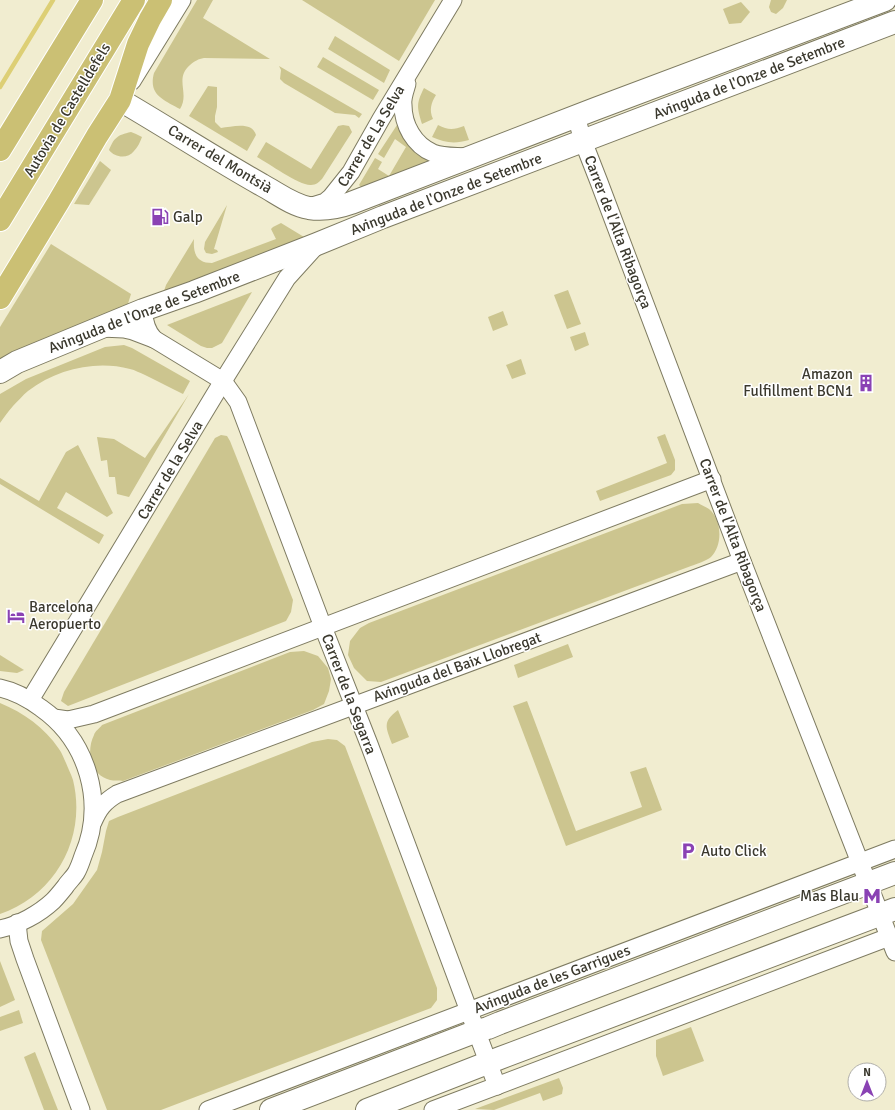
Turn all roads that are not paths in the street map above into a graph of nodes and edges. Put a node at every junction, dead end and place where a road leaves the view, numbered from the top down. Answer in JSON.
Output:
{"nodes":[{"id":1,"x":92,"y":0,"type":"edge"},
{"id":2,"x":134,"y":0,"type":"edge"},
{"id":3,"x":161,"y":0,"type":"edge"},
{"id":4,"x":182,"y":0,"type":"edge"},
{"id":5,"x":453,"y":0,"type":"edge"},
{"id":6,"x":885,"y":0,"type":"edge"},
{"id":7,"x":895,"y":22,"type":"edge"},
{"id":8,"x":410,"y":72,"type":"junction"},
{"id":9,"x":120,"y":100,"type":"junction"},
{"id":10,"x":576,"y":116,"type":"junction"},
{"id":11,"x":583,"y":141,"type":"junction"},
{"id":12,"x":0,"y":150,"type":"edge"},
{"id":13,"x":469,"y":158,"type":"junction"},
{"id":14,"x":316,"y":208,"type":"junction"},
{"id":15,"x":0,"y":220,"type":"edge"},
{"id":16,"x":317,"y":244,"type":"junction"},
{"id":17,"x":0,"y":298,"type":"edge"},
{"id":18,"x":143,"y":310,"type":"junction"},
{"id":19,"x":101,"y":328,"type":"junction"},
{"id":20,"x":154,"y":339,"type":"junction"},
{"id":21,"x":0,"y":372,"type":"edge"},
{"id":22,"x":223,"y":381,"type":"junction"},
{"id":23,"x":712,"y":479,"type":"junction"},
{"id":24,"x":742,"y":561,"type":"junction"},
{"id":25,"x":323,"y":627,"type":"junction"},
{"id":26,"x":0,"y":688,"type":"edge"},
{"id":27,"x":30,"y":700,"type":"junction"},
{"id":28,"x":355,"y":706,"type":"junction"},
{"id":29,"x":54,"y":718,"type":"junction"},
{"id":30,"x":93,"y":822,"type":"junction"},
{"id":31,"x":895,"y":849,"type":"edge"},
{"id":32,"x":860,"y":862,"type":"junction"},
{"id":33,"x":895,"y":873,"type":"edge"},
{"id":34,"x":868,"y":883,"type":"junction"},
{"id":35,"x":888,"y":912,"type":"edge"},
{"id":36,"x":17,"y":923,"type":"junction"},
{"id":37,"x":0,"y":929,"type":"edge"},
{"id":38,"x":892,"y":944,"type":"edge"},
{"id":39,"x":469,"y":1011,"type":"junction"},
{"id":40,"x":477,"y":1032,"type":"junction"},
{"id":41,"x":489,"y":1063,"type":"junction"},
{"id":42,"x":497,"y":1086,"type":"junction"},
{"id":43,"x":81,"y":1110,"type":"edge"},
{"id":44,"x":208,"y":1110,"type":"edge"},
{"id":45,"x":271,"y":1110,"type":"edge"},
{"id":46,"x":367,"y":1110,"type":"edge"},
{"id":47,"x":433,"y":1110,"type":"edge"}],
"edges":[{"from":1,"to":12,"type":"highway"},
{"from":2,"to":15,"type":"highway","name":"Autovia de Castelldefels"},
{"from":3,"to":9,"type":"highway"},
{"from":4,"to":9,"type":"street"},
{"from":5,"to":8,"type":"street","name":"Carrer de La Selva"},
{"from":6,"to":10,"type":"main road","name":"Avinguda de l'Onze de Setembre"},
{"from":7,"to":11,"type":"main road","name":"Avinguda de l'Onze de Setembre"},
{"from":8,"to":13,"type":"street","name":"Carrer de La Selva"},
{"from":8,"to":14,"type":"street","name":"Carrer de La Selva"},
{"from":9,"to":14,"type":"main road","name":"Carrer del Montsià"},
{"from":9,"to":17,"type":"highway"},
{"from":10,"to":11,"type":"street","name":"Carrer de l'Alta Ribagorça"},
{"from":10,"to":13,"type":"main road","name":"Avinguda de l'Onze de Setembre"},
{"from":11,"to":16,"type":"main road","name":"Avinguda de l'Onze de Setembre"},
{"from":11,"to":23,"type":"street","name":"Carrer de l'Alta Ribagorça"},
{"from":13,"to":14,"type":"main road","name":"Avinguda de l'Onze de Setembre"},
{"from":16,"to":18,"type":"main road","name":"Avinguda de l'Onze de Setembre"},
{"from":16,"to":22,"type":"street","name":"Carrer de la Selva"},
{"from":18,"to":19,"type":"main road","name":"Avinguda de l'Onze de Setembre"},
{"from":18,"to":20,"type":"street"},
{"from":19,"to":20,"type":"street","name":"Carrer de la Segarra"},
{"from":19,"to":21,"type":"main road","name":"Avinguda de l'Onze de Setembre"},
{"from":20,"to":22,"type":"street","name":"Carrer de la Segarra"},
{"from":22,"to":25,"type":"street","name":"Carrer de la Segarra"},
{"from":22,"to":27,"type":"street","name":"Carrer de la Selva"},
{"from":23,"to":24,"type":"street","name":"Carrer de l'Alta Ribagorça"},
{"from":23,"to":25,"type":"street"},
{"from":24,"to":28,"type":"street","name":"Avinguda del Baix Llobregat"},
{"from":24,"to":32,"type":"street","name":"Carrer de l'Alta Ribagorça"},
{"from":25,"to":28,"type":"street","name":"Carrer de la Segarra"},
{"from":25,"to":29,"type":"street"},
{"from":26,"to":27,"type":"street"},
{"from":27,"to":29,"type":"street"},
{"from":28,"to":30,"type":"street","name":"Avinguda del Baix Llobregat"},
{"from":28,"to":39,"type":"street","name":"Carrer de la Segarra"},
{"from":29,"to":30,"type":"street"},
{"from":30,"to":36,"type":"street"},
{"from":31,"to":32,"type":"street","name":"Avinguda de les Garrigues"},
{"from":32,"to":34,"type":"street","name":"Carrer de l'Alta Ribagorça"},
{"from":32,"to":39,"type":"street","name":"Avinguda de les Garrigues"},
{"from":33,"to":34,"type":"main road","name":"Avinguda de les Garrigues"},
{"from":34,"to":35,"type":"street","name":"Carrer de l'Alta Ribagorça"},
{"from":34,"to":40,"type":"main road","name":"Avinguda de les Garrigues"},
{"from":35,"to":38,"type":"street","name":"Carrer de l'Alta Ribagorça"},
{"from":35,"to":41,"type":"main road"},
{"from":36,"to":37,"type":"street"},
{"from":36,"to":43,"type":"street"},
{"from":38,"to":42,"type":"street"},
{"from":39,"to":40,"type":"street","name":"Carrer de la Segarra"},
{"from":39,"to":44,"type":"street","name":"Avinguda de les Garrigues"},
{"from":40,"to":41,"type":"street","name":"Carrer de la Segarra"},
{"from":40,"to":45,"type":"main road","name":"Avinguda de les Garrigues"},
{"from":41,"to":42,"type":"street","name":"Carrer de la Segarra"},
{"from":41,"to":46,"type":"main road"},
{"from":42,"to":47,"type":"street"}]}
